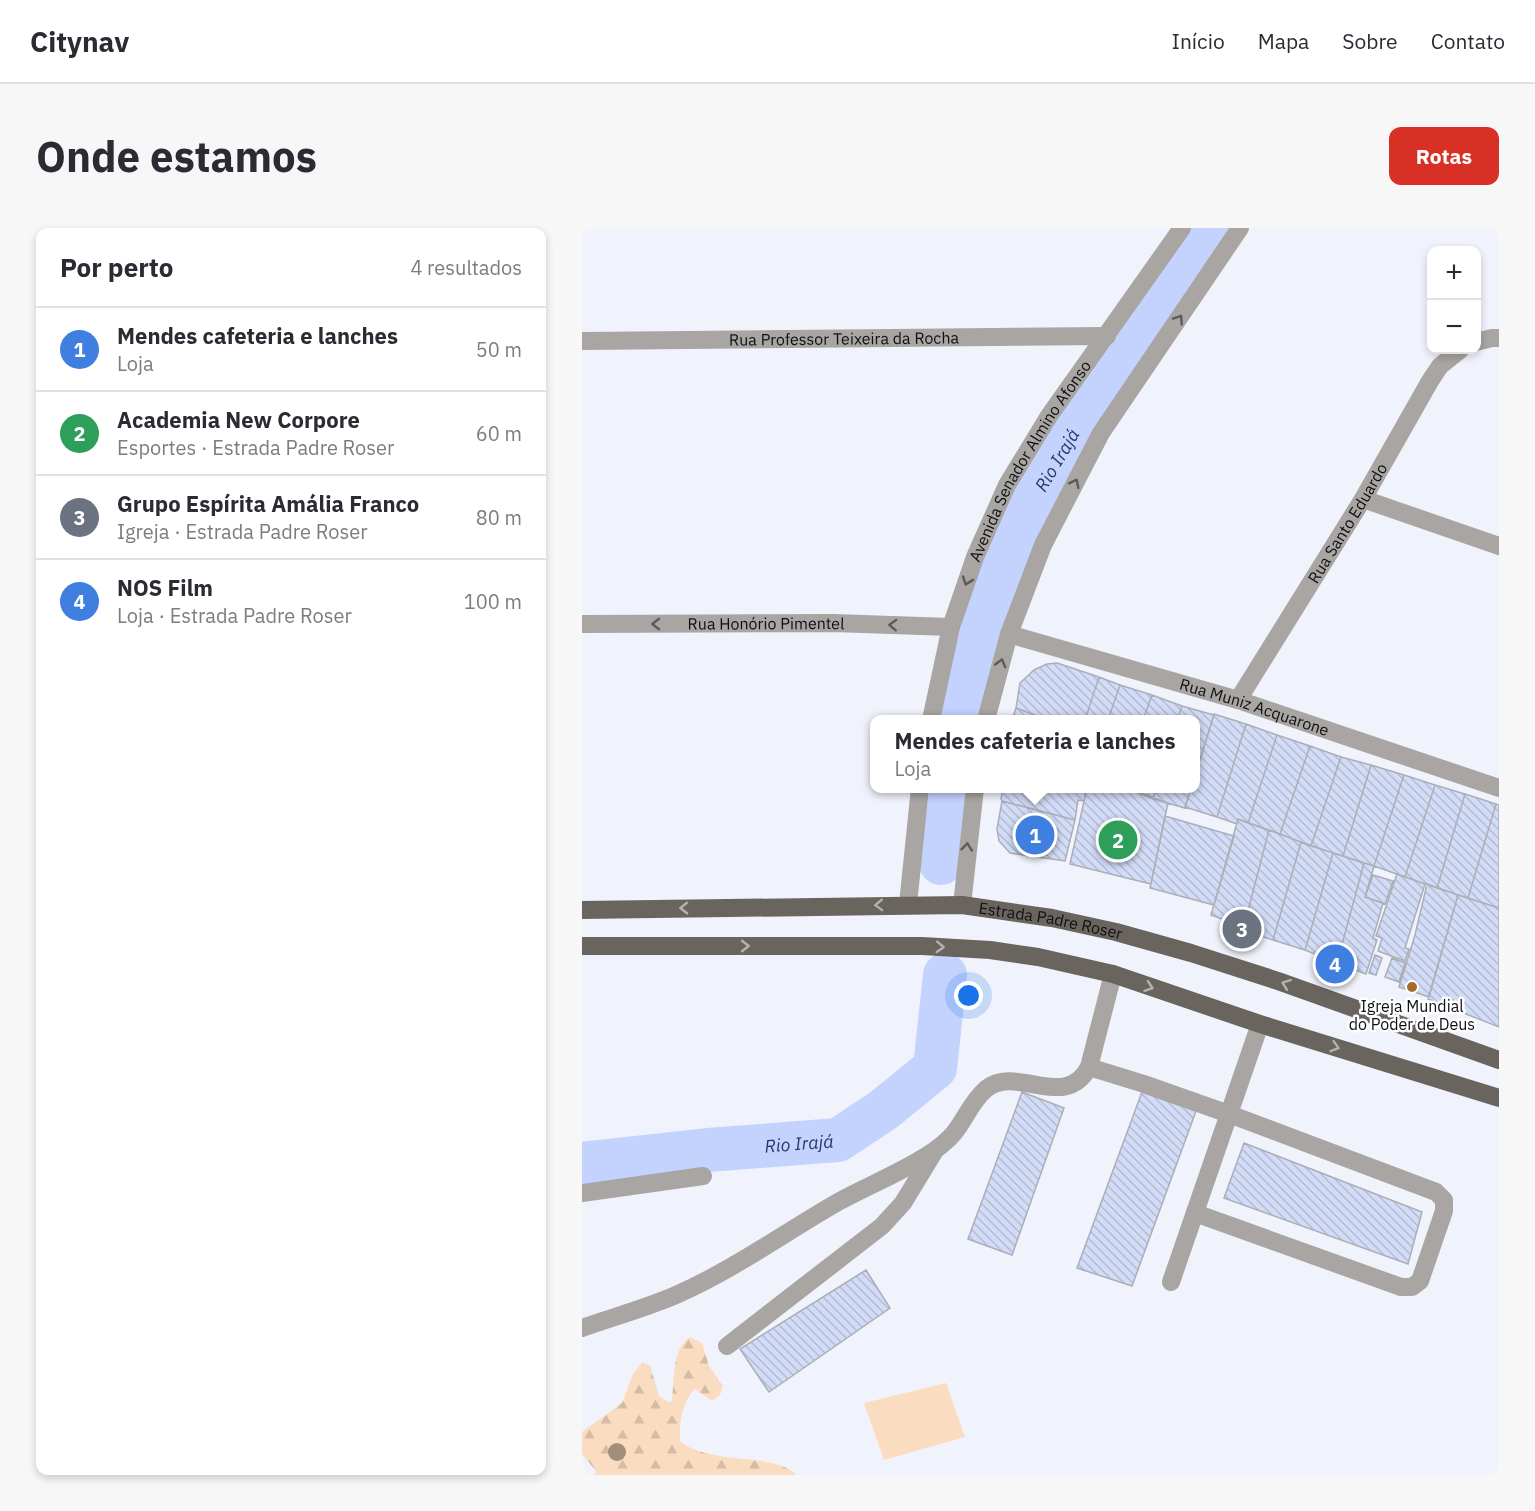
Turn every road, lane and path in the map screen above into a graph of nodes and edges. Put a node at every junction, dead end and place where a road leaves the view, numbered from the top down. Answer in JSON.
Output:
{"nodes":[{"id":1,"x":1182,"y":228,"type":"edge"},
{"id":2,"x":1240,"y":228,"type":"edge"},
{"id":3,"x":1107,"y":336,"type":"junction"},
{"id":4,"x":1499,"y":338,"type":"edge"},
{"id":5,"x":582,"y":341,"type":"edge"},
{"id":6,"x":1481,"y":341,"type":"edge"},
{"id":7,"x":1455,"y":354,"type":"edge"},
{"id":8,"x":1363,"y":499,"type":"junction"},
{"id":9,"x":1499,"y":546,"type":"edge"},
{"id":10,"x":582,"y":624,"type":"edge"},
{"id":11,"x":951,"y":627,"type":"junction"},
{"id":12,"x":1009,"y":634,"type":"junction"},
{"id":13,"x":1238,"y":700,"type":"junction"},
{"id":14,"x":932,"y":715,"type":"edge"},
{"id":15,"x":987,"y":715,"type":"edge"},
{"id":16,"x":1499,"y":788,"type":"edge"},
{"id":17,"x":920,"y":793,"type":"edge"},
{"id":18,"x":975,"y":793,"type":"edge"},
{"id":19,"x":908,"y":904,"type":"junction"},
{"id":20,"x":962,"y":905,"type":"junction"},
{"id":21,"x":582,"y":910,"type":"edge"},
{"id":22,"x":582,"y":946,"type":"edge"},
{"id":23,"x":1113,"y":974,"type":"junction"},
{"id":24,"x":1260,"y":1024,"type":"junction"},
{"id":25,"x":1499,"y":1060,"type":"edge"},
{"id":26,"x":1089,"y":1067,"type":"junction"},
{"id":27,"x":1499,"y":1098,"type":"edge"},
{"id":28,"x":1229,"y":1114,"type":"junction"},
{"id":29,"x":934,"y":1150,"type":"junction"},
{"id":30,"x":703,"y":1176,"type":"dead end"},
{"id":31,"x":582,"y":1193,"type":"edge"},
{"id":32,"x":1195,"y":1213,"type":"junction"},
{"id":33,"x":1171,"y":1282,"type":"dead end"},
{"id":34,"x":582,"y":1328,"type":"edge"},
{"id":35,"x":727,"y":1346,"type":"dead end"}],
"edges":[{"from":1,"to":3,"type":"street","name":"Avenida Senador Almino Afonso"},
{"from":12,"to":2,"type":"street","one_way":true},
{"from":3,"to":5,"type":"street","name":"Rua Professor Teixeira da Rocha"},
{"from":3,"to":11,"type":"street","name":"Avenida Senador Almino Afonso","one_way":true},
{"from":4,"to":6,"type":"street"},
{"from":7,"to":8,"type":"street","name":"Rua Santo Eduardo"},
{"from":8,"to":9,"type":"street"},
{"from":8,"to":13,"type":"street","name":"Rua Santo Eduardo"},
{"from":11,"to":10,"type":"street","name":"Rua Honório Pimentel","one_way":true},
{"from":11,"to":14,"type":"street","name":"Avenida Senador Almino Afonso"},
{"from":12,"to":13,"type":"street","name":"Rua Muniz Acquarone"},
{"from":15,"to":12,"type":"street","one_way":true},
{"from":13,"to":16,"type":"street","name":"Rua Muniz Acquarone"},
{"from":17,"to":19,"type":"street"},
{"from":20,"to":18,"type":"street","one_way":true},
{"from":19,"to":20,"type":"main road","name":"Estrada Padre Roser"},
{"from":19,"to":21,"type":"main road","name":"Estrada Padre Roser","one_way":true},
{"from":25,"to":20,"type":"main road","name":"Estrada Padre Roser","one_way":true},
{"from":22,"to":23,"type":"main road","one_way":true},
{"from":23,"to":24,"type":"main road","one_way":true},
{"from":23,"to":26,"type":"street"},
{"from":24,"to":27,"type":"main road","one_way":true},
{"from":24,"to":28,"type":"street"},
{"from":26,"to":28,"type":"street"},
{"from":26,"to":29,"type":"street"},
{"from":28,"to":32,"type":"street"},
{"from":28,"to":32,"type":"street"},
{"from":29,"to":34,"type":"street"},
{"from":29,"to":35,"type":"street"},
{"from":30,"to":31,"type":"street"},
{"from":32,"to":33,"type":"street"}]}
